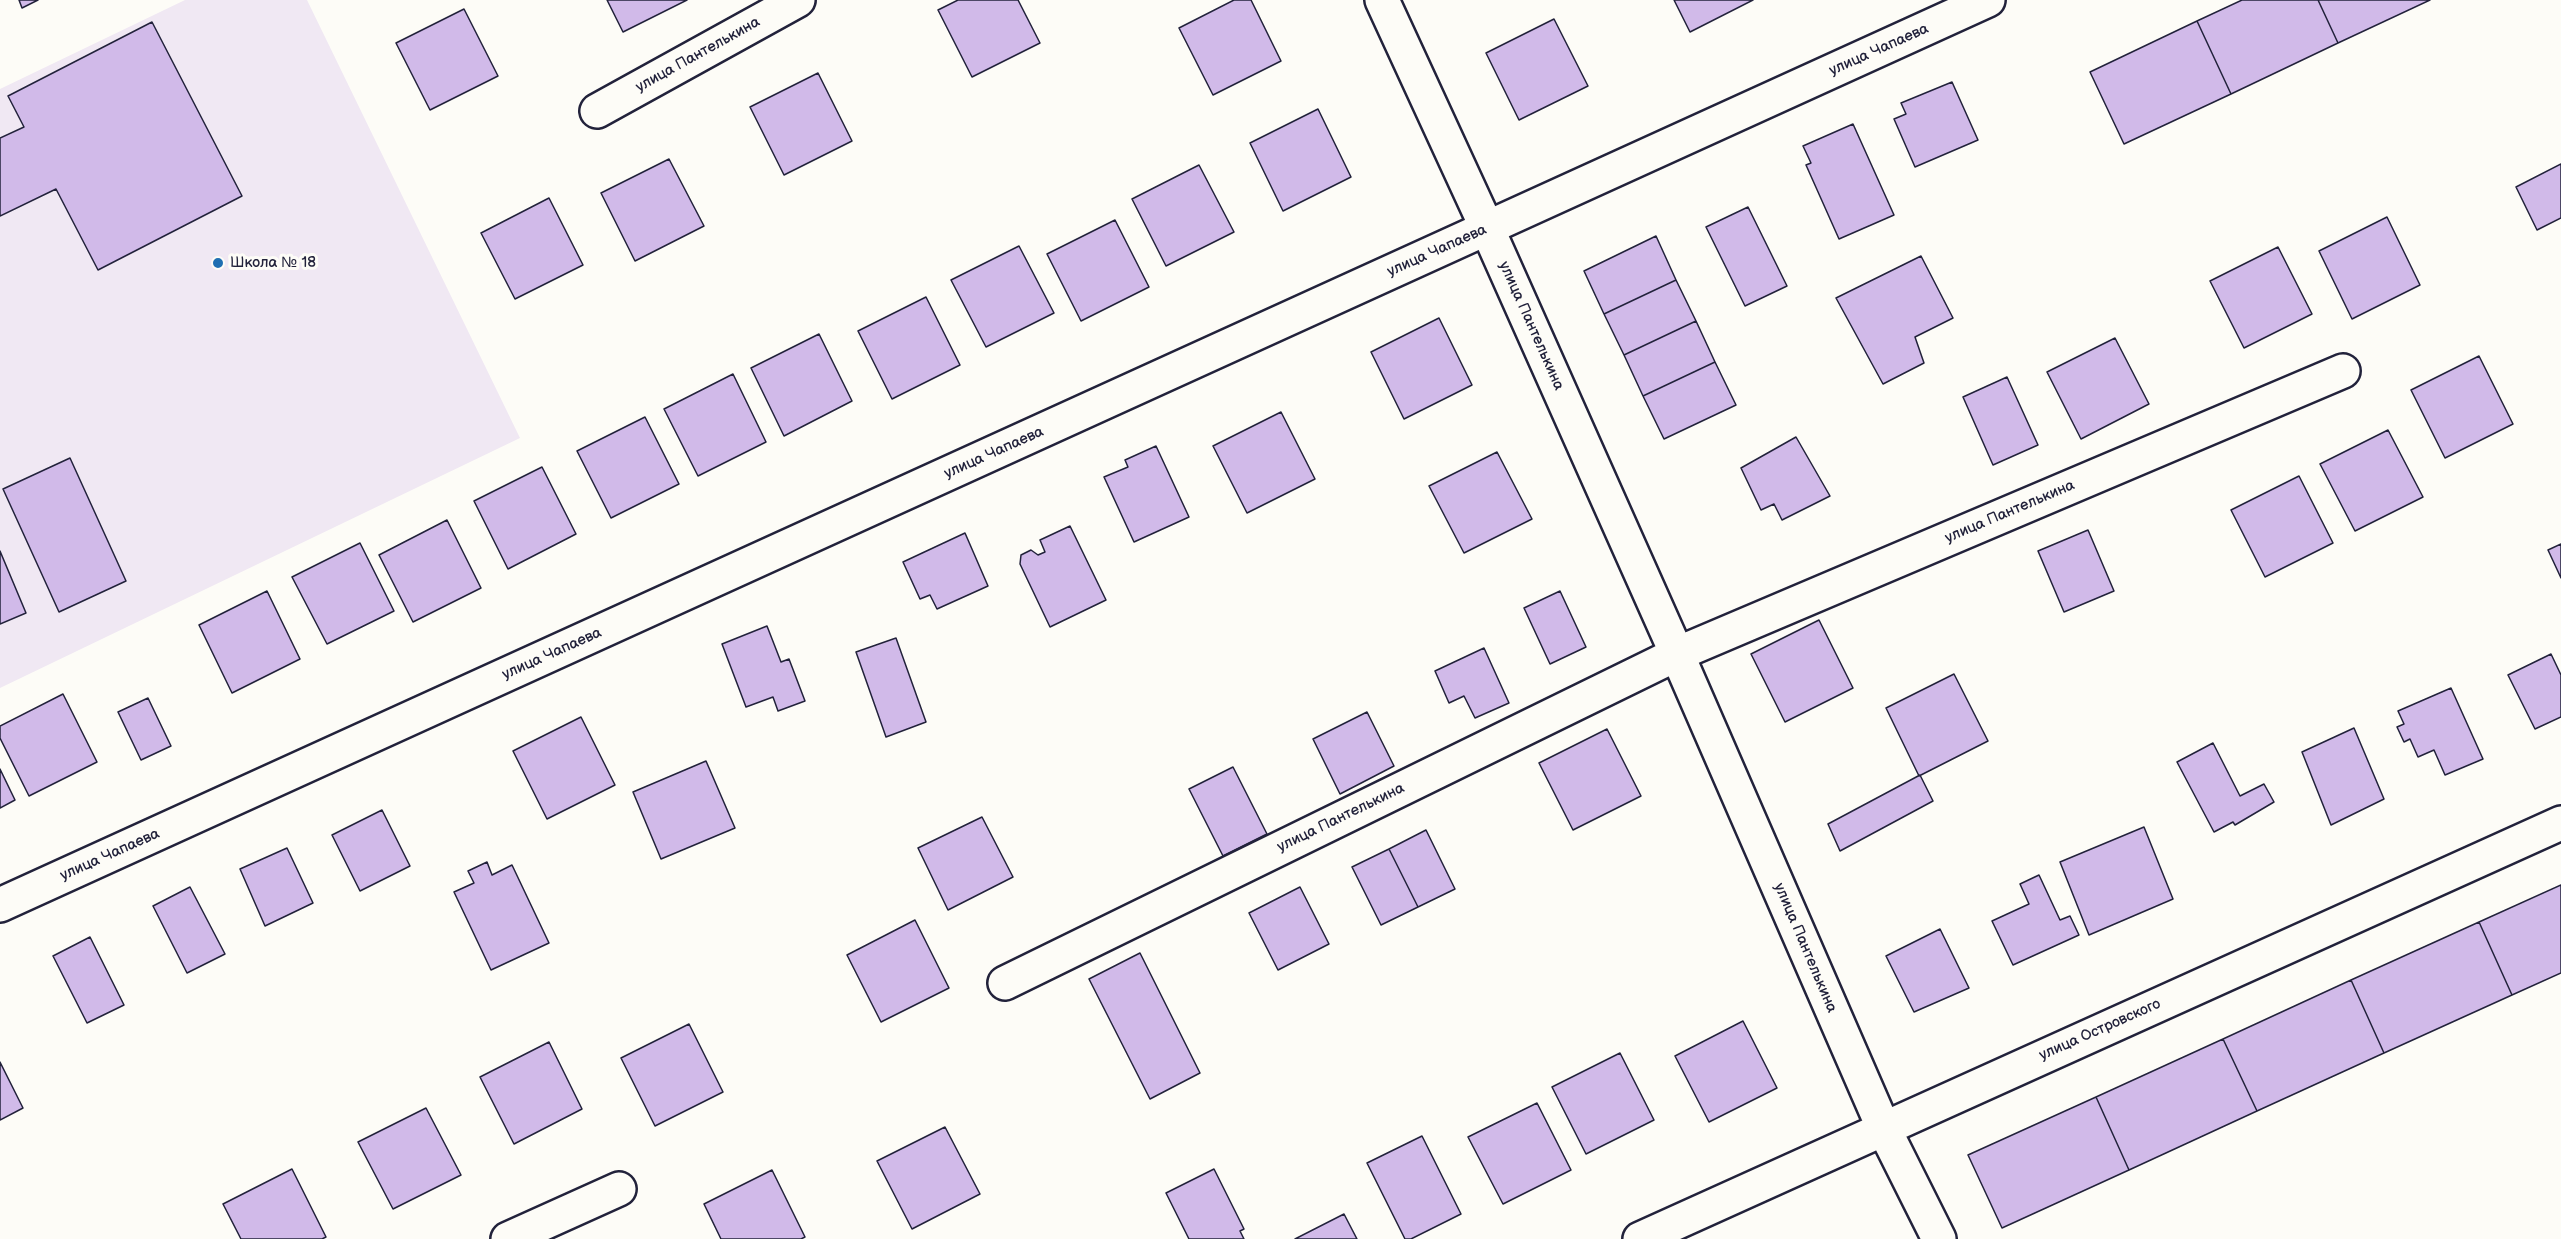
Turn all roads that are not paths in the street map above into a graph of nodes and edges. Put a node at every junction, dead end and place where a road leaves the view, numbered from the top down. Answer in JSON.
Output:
{"nodes":[{"id":1,"x":798,"y":0,"type":"edge"},
{"id":2,"x":1382,"y":0,"type":"edge"},
{"id":3,"x":1989,"y":0,"type":"edge"},
{"id":4,"x":597,"y":111,"type":"dead end"},
{"id":5,"x":1487,"y":228,"type":"junction"},
{"id":6,"x":2343,"y":371,"type":"dead end"},
{"id":7,"x":1677,"y":654,"type":"junction"},
{"id":8,"x":2561,"y":823,"type":"edge"},
{"id":9,"x":0,"y":905,"type":"edge"},
{"id":10,"x":1005,"y":983,"type":"dead end"},
{"id":11,"x":1883,"y":1127,"type":"junction"},
{"id":12,"x":619,"y":1189,"type":"dead end"},
{"id":13,"x":508,"y":1239,"type":"edge"},
{"id":14,"x":1640,"y":1239,"type":"edge"},
{"id":15,"x":1939,"y":1239,"type":"edge"}],
"edges":[{"from":1,"to":4,"type":"street","name":"улица Пантелькина"},
{"from":2,"to":5,"type":"street","name":"улица Пантелькина"},
{"from":3,"to":5,"type":"street","name":"улица Чапаева"},
{"from":5,"to":7,"type":"street","name":"улица Пантелькина"},
{"from":5,"to":9,"type":"street","name":"улица Чапаева"},
{"from":6,"to":7,"type":"street","name":"улица Пантелькина"},
{"from":7,"to":10,"type":"street","name":"улица Пантелькина"},
{"from":7,"to":11,"type":"street","name":"улица Пантелькина"},
{"from":8,"to":11,"type":"street","name":"улица Островского"},
{"from":11,"to":14,"type":"street","name":"улица Островского"},
{"from":11,"to":15,"type":"street","name":"улица Пантелькина"},
{"from":12,"to":13,"type":"street"}]}
